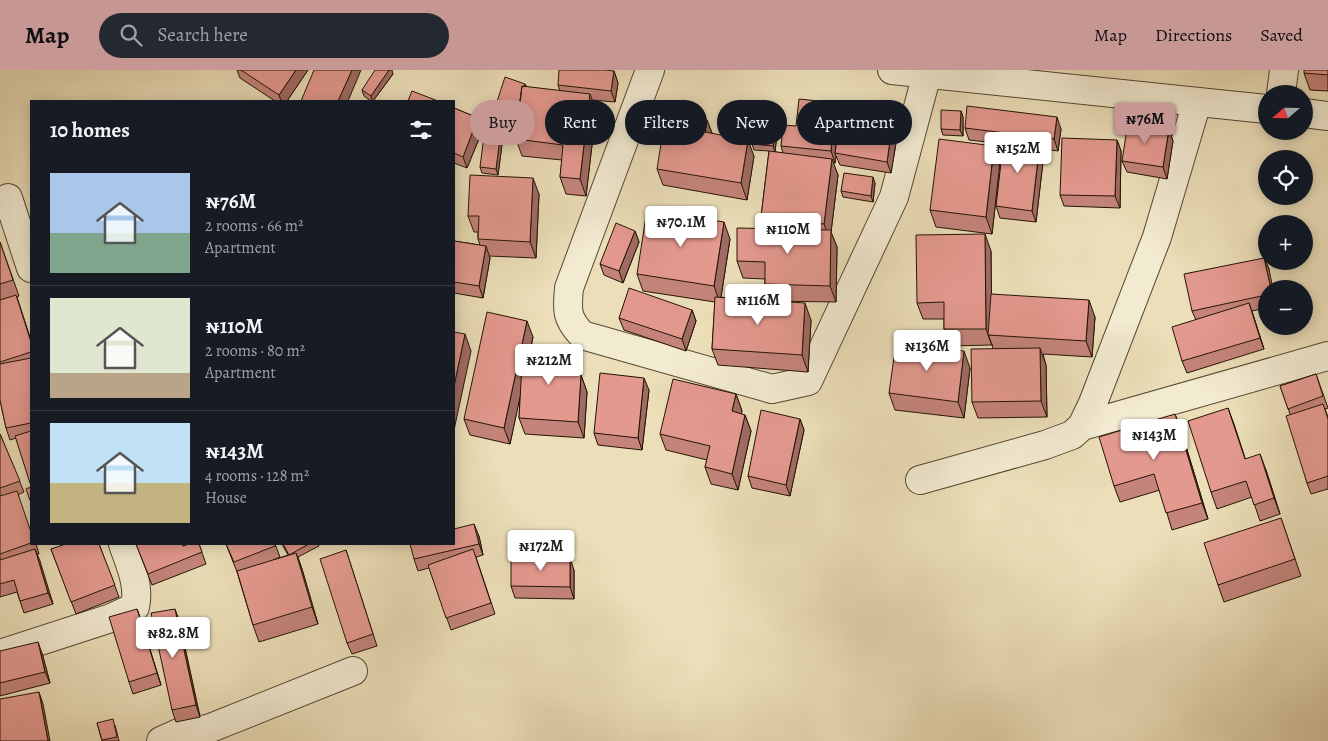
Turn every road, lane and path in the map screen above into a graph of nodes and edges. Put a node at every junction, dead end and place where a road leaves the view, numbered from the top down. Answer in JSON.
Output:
{"nodes":[{"id":1,"x":650,"y":70,"type":"edge"},
{"id":2,"x":892,"y":70,"type":"edge"},
{"id":3,"x":1284,"y":70,"type":"edge"},
{"id":4,"x":927,"y":74,"type":"junction"},
{"id":5,"x":1282,"y":85,"type":"edge"},
{"id":6,"x":1197,"y":102,"type":"junction"},
{"id":7,"x":1258,"y":108,"type":"edge"},
{"id":8,"x":1313,"y":114,"type":"edge"},
{"id":9,"x":1328,"y":116,"type":"edge"},
{"id":10,"x":8,"y":198,"type":"dead end"},
{"id":11,"x":30,"y":265,"type":"edge"},
{"id":12,"x":1328,"y":356,"type":"edge"},
{"id":13,"x":1082,"y":426,"type":"junction"},
{"id":14,"x":920,"y":480,"type":"dead end"},
{"id":15,"x":123,"y":545,"type":"edge"},
{"id":16,"x":0,"y":654,"type":"edge"},
{"id":17,"x":353,"y":671,"type":"dead end"},
{"id":18,"x":161,"y":741,"type":"edge"}],
"edges":[{"from":1,"to":4,"type":"street"},
{"from":2,"to":4,"type":"street"},
{"from":3,"to":5,"type":"street"},
{"from":4,"to":6,"type":"street"},
{"from":6,"to":7,"type":"street"},
{"from":6,"to":13,"type":"street"},
{"from":8,"to":9,"type":"street"},
{"from":10,"to":11,"type":"street"},
{"from":12,"to":13,"type":"street"},
{"from":13,"to":14,"type":"street"},
{"from":15,"to":16,"type":"street"},
{"from":17,"to":18,"type":"street"}]}
